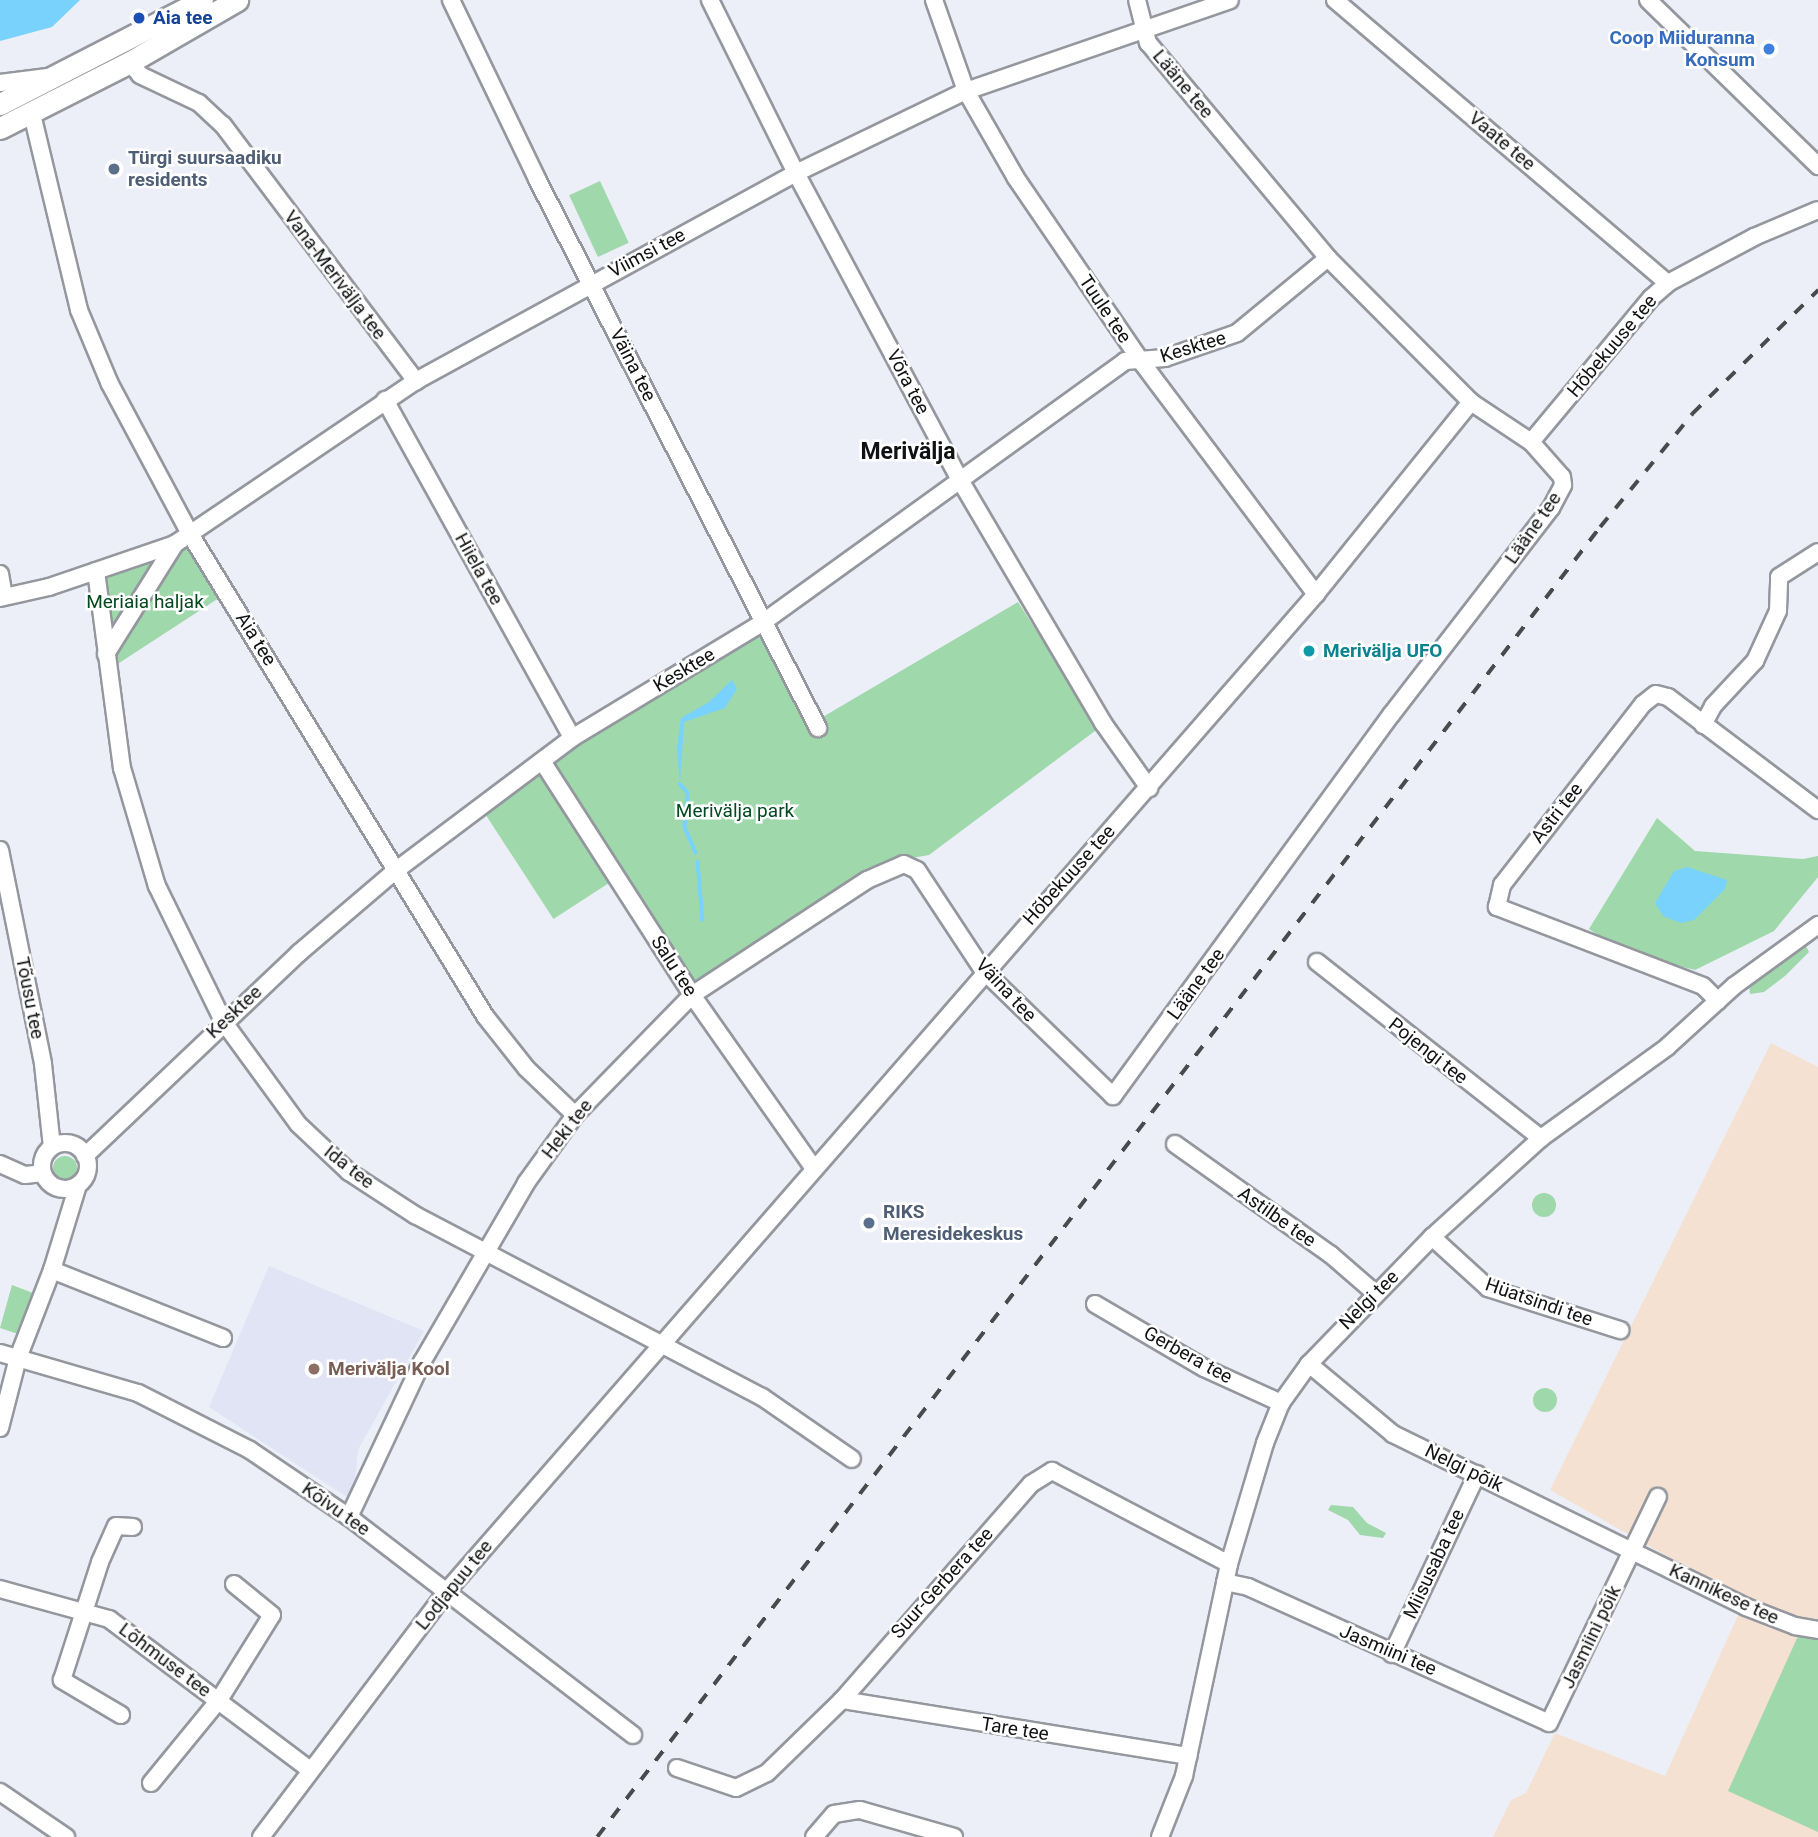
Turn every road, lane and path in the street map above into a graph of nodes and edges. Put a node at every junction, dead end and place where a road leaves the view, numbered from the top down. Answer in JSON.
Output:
{"nodes":[{"id":1,"x":202,"y":0,"type":"edge"},
{"id":2,"x":237,"y":0,"type":"edge"},
{"id":3,"x":451,"y":0,"type":"edge"},
{"id":4,"x":710,"y":0,"type":"edge"},
{"id":5,"x":934,"y":0,"type":"edge"},
{"id":6,"x":1137,"y":0,"type":"edge"},
{"id":7,"x":1230,"y":0,"type":"edge"},
{"id":8,"x":1335,"y":0,"type":"edge"},
{"id":9,"x":1648,"y":0,"type":"edge"},
{"id":10,"x":1143,"y":29,"type":"junction"},
{"id":11,"x":125,"y":54,"type":"junction"},
{"id":12,"x":62,"y":74,"type":"junction"},
{"id":13,"x":0,"y":83,"type":"edge"},
{"id":14,"x":966,"y":92,"type":"junction"},
{"id":15,"x":0,"y":103,"type":"edge"},
{"id":16,"x":32,"y":114,"type":"junction"},
{"id":17,"x":0,"y":128,"type":"edge"},
{"id":18,"x":1818,"y":166,"type":"edge"},
{"id":19,"x":796,"y":173,"type":"junction"},
{"id":20,"x":1818,"y":209,"type":"edge"},
{"id":21,"x":1328,"y":258,"type":"junction"},
{"id":22,"x":591,"y":283,"type":"junction"},
{"id":23,"x":1668,"y":283,"type":"junction"},
{"id":24,"x":1140,"y":360,"type":"junction"},
{"id":25,"x":416,"y":381,"type":"junction"},
{"id":26,"x":385,"y":400,"type":"junction"},
{"id":27,"x":1471,"y":402,"type":"junction"},
{"id":28,"x":1531,"y":442,"type":"junction"},
{"id":29,"x":960,"y":480,"type":"junction"},
{"id":30,"x":190,"y":534,"type":"junction"},
{"id":31,"x":175,"y":544,"type":"junction"},
{"id":32,"x":1818,"y":552,"type":"edge"},
{"id":33,"x":96,"y":571,"type":"junction"},
{"id":34,"x":0,"y":574,"type":"edge"},
{"id":35,"x":1316,"y":594,"type":"junction"},
{"id":36,"x":2,"y":598,"type":"edge"},
{"id":37,"x":762,"y":623,"type":"junction"},
{"id":38,"x":106,"y":654,"type":"junction"},
{"id":39,"x":1703,"y":725,"type":"junction"},
{"id":40,"x":818,"y":728,"type":"dead end"},
{"id":41,"x":572,"y":738,"type":"junction"},
{"id":42,"x":542,"y":761,"type":"junction"},
{"id":43,"x":1149,"y":788,"type":"junction"},
{"id":44,"x":1818,"y":810,"type":"edge"},
{"id":45,"x":0,"y":850,"type":"edge"},
{"id":46,"x":917,"y":870,"type":"joint"},
{"id":47,"x":395,"y":871,"type":"junction"},
{"id":48,"x":1818,"y":925,"type":"edge"},
{"id":49,"x":1317,"y":962,"type":"dead end"},
{"id":50,"x":983,"y":970,"type":"junction"},
{"id":51,"x":692,"y":995,"type":"junction"},
{"id":52,"x":1718,"y":1001,"type":"junction"},
{"id":53,"x":223,"y":1021,"type":"junction"},
{"id":54,"x":1113,"y":1096,"type":"joint"},
{"id":55,"x":575,"y":1115,"type":"junction"},
{"id":56,"x":1541,"y":1138,"type":"junction"},
{"id":57,"x":1175,"y":1144,"type":"dead end"},
{"id":58,"x":52,"y":1147,"type":"junction"},
{"id":59,"x":85,"y":1156,"type":"junction"},
{"id":60,"x":0,"y":1164,"type":"edge"},
{"id":61,"x":813,"y":1167,"type":"junction"},
{"id":62,"x":43,"y":1173,"type":"junction"},
{"id":63,"x":78,"y":1185,"type":"junction"},
{"id":64,"x":1432,"y":1237,"type":"junction"},
{"id":65,"x":484,"y":1250,"type":"junction"},
{"id":66,"x":52,"y":1270,"type":"junction"},
{"id":67,"x":1376,"y":1293,"type":"junction"},
{"id":68,"x":1095,"y":1304,"type":"dead end"},
{"id":69,"x":1620,"y":1330,"type":"dead end"},
{"id":70,"x":223,"y":1338,"type":"dead end"},
{"id":71,"x":660,"y":1342,"type":"junction"},
{"id":72,"x":0,"y":1353,"type":"edge"},
{"id":73,"x":18,"y":1358,"type":"junction"},
{"id":74,"x":1309,"y":1364,"type":"junction"},
{"id":75,"x":1281,"y":1403,"type":"junction"},
{"id":76,"x":0,"y":1427,"type":"edge"},
{"id":77,"x":852,"y":1459,"type":"dead end"},
{"id":78,"x":1477,"y":1474,"type":"junction"},
{"id":79,"x":1658,"y":1497,"type":"dead end"},
{"id":80,"x":349,"y":1517,"type":"junction"},
{"id":81,"x":133,"y":1527,"type":"dead end"},
{"id":82,"x":1633,"y":1550,"type":"junction"},
{"id":83,"x":1229,"y":1564,"type":"junction"},
{"id":84,"x":1226,"y":1582,"type":"junction"},
{"id":85,"x":233,"y":1584,"type":"dead end"},
{"id":86,"x":0,"y":1589,"type":"edge"},
{"id":87,"x":447,"y":1591,"type":"junction"},
{"id":88,"x":85,"y":1611,"type":"junction"},
{"id":89,"x":1818,"y":1630,"type":"edge"},
{"id":90,"x":1391,"y":1654,"type":"junction"},
{"id":91,"x":219,"y":1700,"type":"junction"},
{"id":92,"x":842,"y":1700,"type":"junction"},
{"id":93,"x":121,"y":1715,"type":"dead end"},
{"id":94,"x":1549,"y":1723,"type":"joint"},
{"id":95,"x":633,"y":1735,"type":"dead end"},
{"id":96,"x":1189,"y":1756,"type":"junction"},
{"id":97,"x":677,"y":1768,"type":"dead end"},
{"id":98,"x":310,"y":1770,"type":"junction"},
{"id":99,"x":151,"y":1783,"type":"dead end"},
{"id":100,"x":0,"y":1792,"type":"edge"},
{"id":101,"x":66,"y":1837,"type":"edge"},
{"id":102,"x":261,"y":1837,"type":"edge"},
{"id":103,"x":814,"y":1837,"type":"edge"},
{"id":104,"x":954,"y":1837,"type":"edge"},
{"id":105,"x":1160,"y":1837,"type":"edge"}],
"edges":[{"from":1,"to":11,"type":"main road"},
{"from":2,"to":11,"type":"main road"},
{"from":3,"to":22,"type":"street","name":"Väina tee"},
{"from":4,"to":19,"type":"street","name":"Võra tee"},
{"from":5,"to":14,"type":"street","name":"Tuule tee"},
{"from":6,"to":10,"type":"street","name":"Lääne tee"},
{"from":7,"to":10,"type":"street","name":"Viimsi tee"},
{"from":8,"to":23,"type":"street","name":"Vaate tee"},
{"from":9,"to":18,"type":"street"},
{"from":10,"to":14,"type":"street","name":"Viimsi tee"},
{"from":10,"to":21,"type":"street","name":"Lääne tee"},
{"from":11,"to":12,"type":"main road"},
{"from":11,"to":16,"type":"main road"},
{"from":11,"to":25,"type":"street","name":"Vana-Merivälja tee"},
{"from":12,"to":13,"type":"street"},
{"from":12,"to":15,"type":"main road"},
{"from":14,"to":19,"type":"street","name":"Viimsi tee"},
{"from":14,"to":24,"type":"street","name":"Tuule tee"},
{"from":16,"to":17,"type":"main road"},
{"from":16,"to":30,"type":"street","name":"Aia tee"},
{"from":19,"to":22,"type":"street","name":"Viimsi tee"},
{"from":19,"to":29,"type":"street","name":"Võra tee"},
{"from":20,"to":23,"type":"street","name":"Hõbekuuse tee"},
{"from":21,"to":24,"type":"street","name":"Kesktee"},
{"from":21,"to":27,"type":"street","name":"Lääne tee"},
{"from":22,"to":25,"type":"street","name":"Viimsi tee"},
{"from":22,"to":37,"type":"street","name":"Väina tee"},
{"from":23,"to":28,"type":"street","name":"Hõbekuuse tee"},
{"from":24,"to":29,"type":"street","name":"Kesktee"},
{"from":24,"to":35,"type":"street","name":"Tuule tee"},
{"from":25,"to":26,"type":"street","name":"Viimsi tee"},
{"from":26,"to":30,"type":"street","name":"Viimsi tee"},
{"from":26,"to":41,"type":"street","name":"Hiiela tee"},
{"from":27,"to":28,"type":"street","name":"Lääne tee"},
{"from":27,"to":35,"type":"street","name":"Hõbekuuse tee"},
{"from":28,"to":54,"type":"street","name":"Lääne tee"},
{"from":29,"to":37,"type":"street","name":"Kesktee"},
{"from":29,"to":43,"type":"street","name":"Võra tee"},
{"from":30,"to":31,"type":"street","name":"Viimsi tee"},
{"from":30,"to":47,"type":"street","name":"Aia tee"},
{"from":31,"to":33,"type":"street","name":"Viimsi tee"},
{"from":31,"to":38,"type":"street"},
{"from":32,"to":39,"type":"street"},
{"from":33,"to":36,"type":"street","name":"Viimsi tee"},
{"from":33,"to":38,"type":"street","name":"Ida tee"},
{"from":34,"to":36,"type":"street"},
{"from":35,"to":43,"type":"street","name":"Hõbekuuse tee"},
{"from":37,"to":40,"type":"street","name":"Väina tee"},
{"from":37,"to":41,"type":"street","name":"Kesktee"},
{"from":38,"to":53,"type":"street","name":"Ida tee"},
{"from":39,"to":44,"type":"street","name":"Astri tee"},
{"from":39,"to":52,"type":"street","name":"Astri tee"},
{"from":41,"to":42,"type":"street","name":"Kesktee"},
{"from":42,"to":47,"type":"street","name":"Kesktee"},
{"from":42,"to":51,"type":"street","name":"Salu tee"},
{"from":43,"to":50,"type":"street","name":"Hõbekuuse tee"},
{"from":45,"to":58,"type":"street","name":"Tõusu tee"},
{"from":46,"to":50,"type":"street","name":"Väina tee"},
{"from":46,"to":51,"type":"street","name":"Heki tee"},
{"from":47,"to":53,"type":"street","name":"Kesktee"},
{"from":47,"to":55,"type":"street","name":"Aia tee"},
{"from":48,"to":52,"type":"street","name":"Nelgi tee"},
{"from":49,"to":56,"type":"street","name":"Pojengi tee"},
{"from":50,"to":54,"type":"street","name":"Väina tee"},
{"from":50,"to":61,"type":"street","name":"Hõbekuuse tee"},
{"from":51,"to":55,"type":"street","name":"Heki tee"},
{"from":51,"to":61,"type":"street","name":"Salu tee"},
{"from":52,"to":56,"type":"street","name":"Nelgi tee"},
{"from":53,"to":59,"type":"street","name":"Kesktee"},
{"from":53,"to":65,"type":"street","name":"Ida tee"},
{"from":55,"to":65,"type":"street","name":"Heki tee"},
{"from":56,"to":64,"type":"street","name":"Nelgi tee"},
{"from":57,"to":67,"type":"street","name":"Astilbe tee"},
{"from":58,"to":59,"type":"street"},
{"from":58,"to":62,"type":"street"},
{"from":59,"to":63,"type":"street"},
{"from":60,"to":62,"type":"street"},
{"from":61,"to":71,"type":"street","name":"Hõbekuuse tee"},
{"from":62,"to":63,"type":"street"},
{"from":63,"to":66,"type":"street"},
{"from":64,"to":67,"type":"street","name":"Nelgi tee"},
{"from":64,"to":69,"type":"street","name":"Hüatsindi tee"},
{"from":65,"to":71,"type":"street","name":"Ida tee"},
{"from":65,"to":80,"type":"street","name":"Heki tee"},
{"from":66,"to":70,"type":"street"},
{"from":66,"to":73,"type":"street"},
{"from":67,"to":74,"type":"street","name":"Nelgi tee"},
{"from":68,"to":75,"type":"street","name":"Gerbera tee"},
{"from":71,"to":77,"type":"street","name":"Ida tee"},
{"from":71,"to":87,"type":"street","name":"Lodjapuu tee"},
{"from":72,"to":73,"type":"street","name":"Kõivu tee"},
{"from":73,"to":76,"type":"street"},
{"from":73,"to":80,"type":"street","name":"Kõivu tee"},
{"from":74,"to":75,"type":"street","name":"Nelgi tee"},
{"from":74,"to":78,"type":"street","name":"Nelgi põik"},
{"from":75,"to":83,"type":"street","name":"Nelgi tee"},
{"from":78,"to":82,"type":"street","name":"Nelgi põik"},
{"from":78,"to":90,"type":"street","name":"Miisusaba tee"},
{"from":79,"to":82,"type":"street","name":"Jasmiini põik"},
{"from":80,"to":87,"type":"street","name":"Kõivu tee"},
{"from":81,"to":88,"type":"street"},
{"from":82,"to":89,"type":"street","name":"Kannikese tee"},
{"from":82,"to":94,"type":"street","name":"Jasmiini põik"},
{"from":83,"to":84,"type":"street","name":"Nelgi tee"},
{"from":83,"to":92,"type":"street","name":"Suur-Gerbera tee"},
{"from":84,"to":90,"type":"street","name":"Jasmiini tee"},
{"from":84,"to":96,"type":"street","name":"Nelgi tee"},
{"from":85,"to":91,"type":"street"},
{"from":86,"to":88,"type":"street","name":"Lõhmuse tee"},
{"from":87,"to":95,"type":"street","name":"Kõivu tee"},
{"from":87,"to":98,"type":"street","name":"Lodjapuu tee"},
{"from":88,"to":91,"type":"street","name":"Lõhmuse tee"},
{"from":88,"to":93,"type":"street"},
{"from":90,"to":94,"type":"street","name":"Jasmiini tee"},
{"from":91,"to":98,"type":"street","name":"Lõhmuse tee"},
{"from":91,"to":99,"type":"street"},
{"from":92,"to":96,"type":"street","name":"Tare tee"},
{"from":92,"to":97,"type":"street","name":"Suur-Gerbera tee"},
{"from":96,"to":105,"type":"street","name":"Nelgi tee"},
{"from":98,"to":102,"type":"street","name":"Lodjapuu tee"},
{"from":100,"to":101,"type":"street"},
{"from":103,"to":104,"type":"street"}]}
